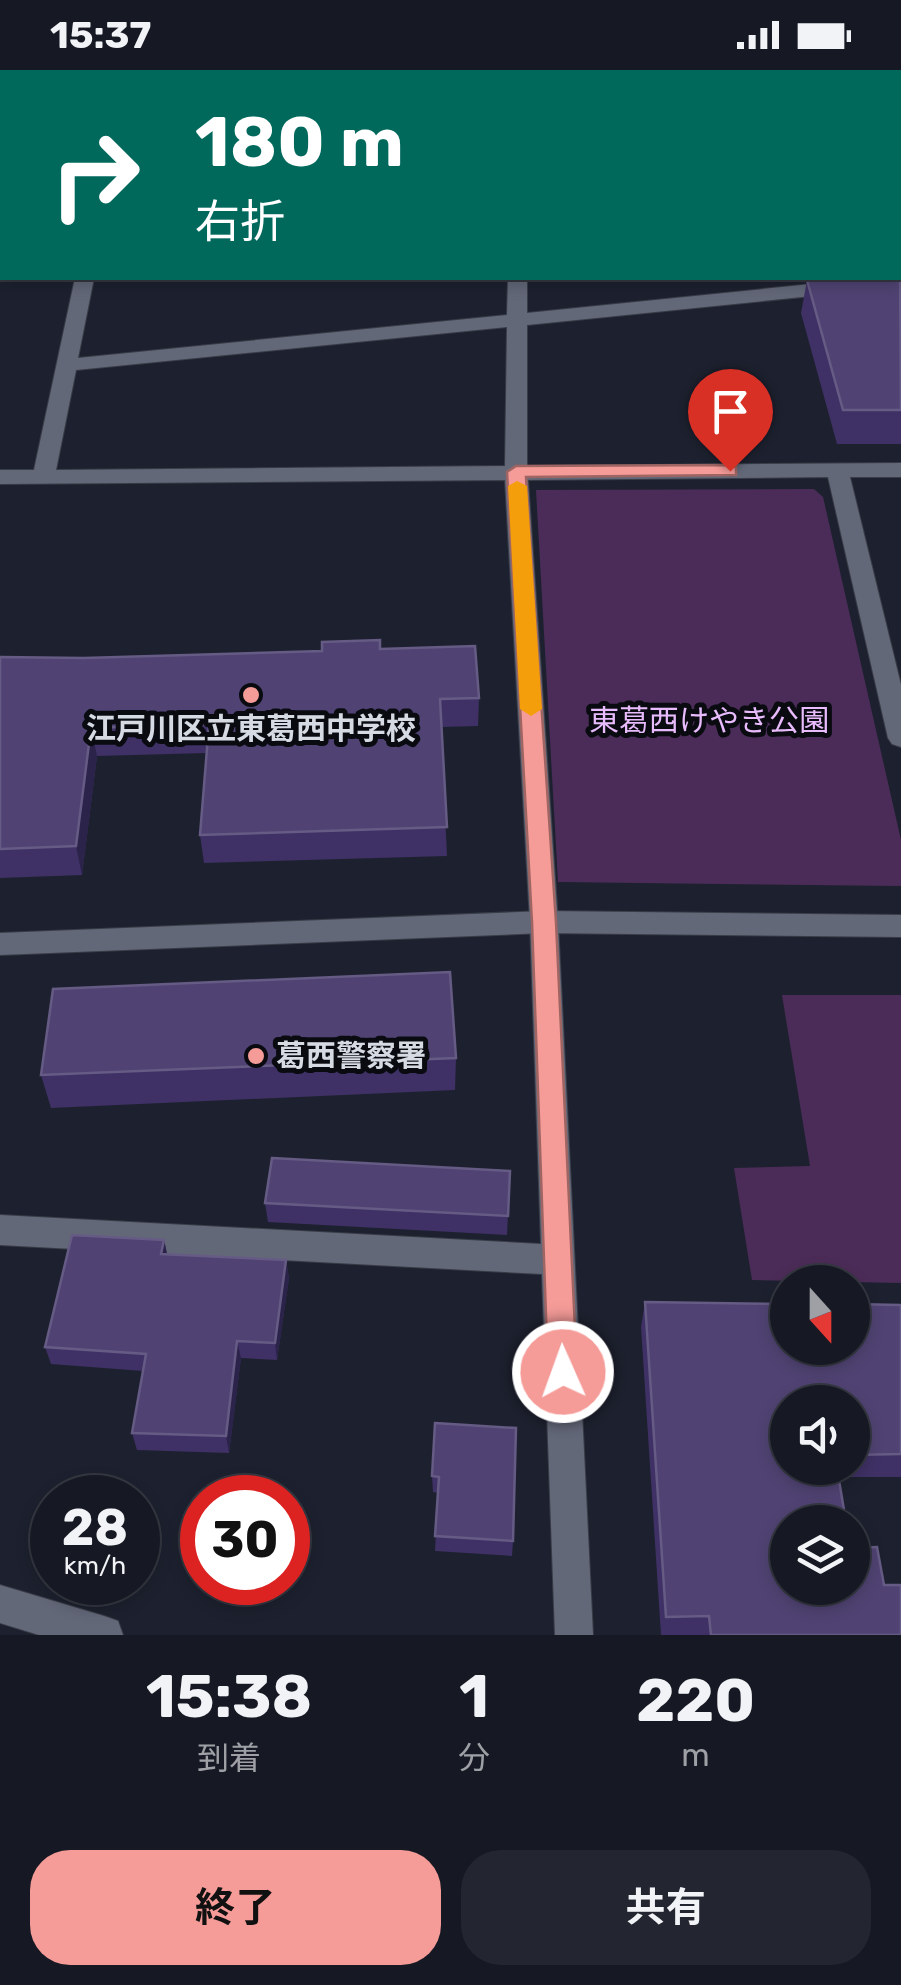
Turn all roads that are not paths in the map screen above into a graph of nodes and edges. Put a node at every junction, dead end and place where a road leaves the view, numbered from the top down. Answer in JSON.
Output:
{"nodes":[{"id":1,"x":84,"y":280,"type":"edge"},
{"id":2,"x":517,"y":280,"type":"edge"},
{"id":3,"x":901,"y":281,"type":"edge"},
{"id":4,"x":518,"y":320,"type":"junction"},
{"id":5,"x":66,"y":365,"type":"junction"},
{"id":6,"x":837,"y":470,"type":"junction"},
{"id":7,"x":901,"y":470,"type":"edge"},
{"id":8,"x":516,"y":472,"type":"junction"},
{"id":9,"x":0,"y":477,"type":"edge"},
{"id":10,"x":44,"y":477,"type":"junction"},
{"id":11,"x":901,"y":738,"type":"edge"},
{"id":12,"x":544,"y":922,"type":"junction"},
{"id":13,"x":901,"y":926,"type":"edge"},
{"id":14,"x":0,"y":944,"type":"edge"},
{"id":15,"x":0,"y":1230,"type":"edge"},
{"id":16,"x":558,"y":1260,"type":"junction"},
{"id":17,"x":0,"y":1604,"type":"edge"},
{"id":18,"x":104,"y":1635,"type":"edge"},
{"id":19,"x":574,"y":1635,"type":"edge"}],
"edges":[{"from":1,"to":5,"type":"street"},
{"from":2,"to":4,"type":"street"},
{"from":3,"to":4,"type":"street"},
{"from":4,"to":5,"type":"street"},
{"from":4,"to":8,"type":"street"},
{"from":5,"to":10,"type":"street"},
{"from":6,"to":7,"type":"street"},
{"from":6,"to":8,"type":"street"},
{"from":6,"to":11,"type":"street"},
{"from":8,"to":10,"type":"street"},
{"from":8,"to":12,"type":"street"},
{"from":9,"to":10,"type":"street"},
{"from":12,"to":13,"type":"street"},
{"from":12,"to":14,"type":"street"},
{"from":12,"to":16,"type":"street"},
{"from":15,"to":16,"type":"street"},
{"from":16,"to":19,"type":"street"},
{"from":17,"to":18,"type":"street"}]}
